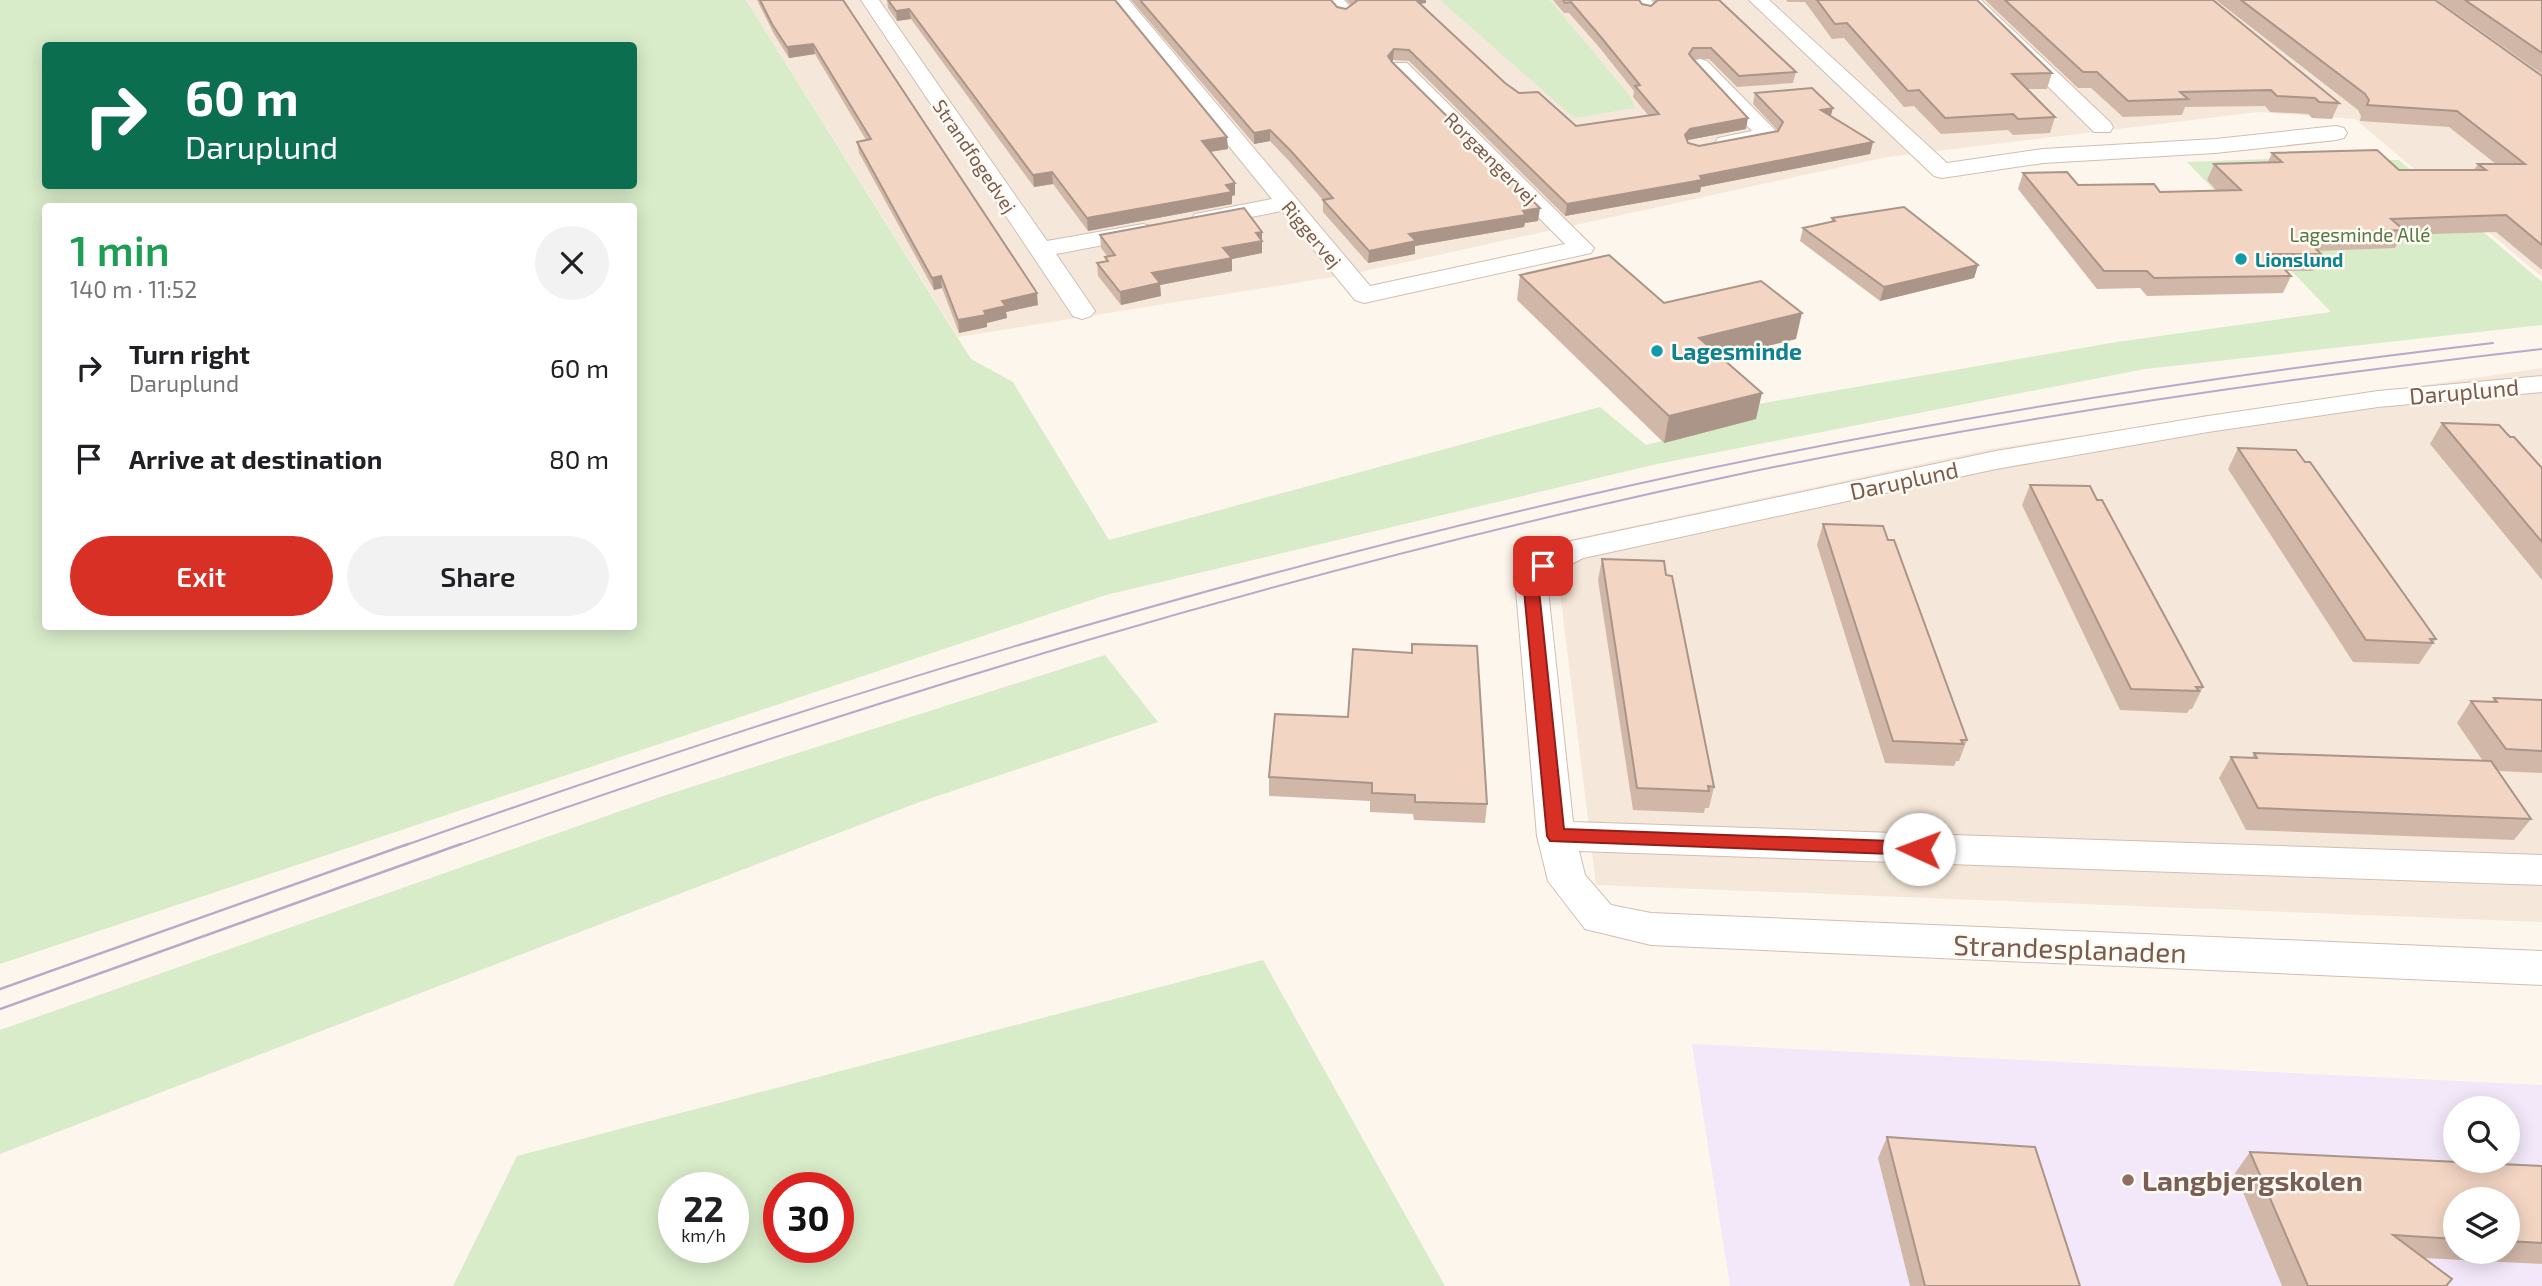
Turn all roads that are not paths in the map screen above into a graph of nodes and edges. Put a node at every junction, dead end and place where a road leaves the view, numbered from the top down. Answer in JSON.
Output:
{"nodes":[{"id":1,"x":870,"y":0,"type":"edge"},
{"id":2,"x":1119,"y":0,"type":"edge"},
{"id":3,"x":1758,"y":0,"type":"edge"},
{"id":4,"x":1969,"y":0,"type":"edge"},
{"id":5,"x":1700,"y":65,"type":"edge"},
{"id":6,"x":1400,"y":66,"type":"edge"},
{"id":7,"x":1852,"y":88,"type":"junction"},
{"id":8,"x":1824,"y":90,"type":"dead end"},
{"id":9,"x":1757,"y":95,"type":"edge"},
{"id":10,"x":1730,"y":97,"type":"junction"},
{"id":11,"x":2102,"y":127,"type":"dead end"},
{"id":12,"x":2336,"y":132,"type":"dead end"},
{"id":13,"x":1708,"y":146,"type":"edge"},
{"id":14,"x":1287,"y":204,"type":"junction"},
{"id":15,"x":1582,"y":247,"type":"joint"},
{"id":16,"x":1040,"y":250,"type":"junction"},
{"id":17,"x":1082,"y":311,"type":"dead end"},
{"id":18,"x":2542,"y":384,"type":"edge"},
{"id":19,"x":1556,"y":836,"type":"junction"},
{"id":20,"x":2542,"y":870,"type":"edge"},
{"id":21,"x":1599,"y":918,"type":"joint"},
{"id":22,"x":2542,"y":968,"type":"edge"}],
"edges":[{"from":1,"to":16,"type":"street","name":"Strandfogedvej"},
{"from":2,"to":14,"type":"street","name":"Riggervej"},
{"from":3,"to":7,"type":"street"},
{"from":4,"to":11,"type":"street"},
{"from":5,"to":10,"type":"street"},
{"from":6,"to":15,"type":"street","name":"Rorgængervej"},
{"from":7,"to":8,"type":"street"},
{"from":7,"to":12,"type":"street"},
{"from":9,"to":10,"type":"street"},
{"from":10,"to":13,"type":"street"},
{"from":14,"to":15,"type":"street","name":"Riggervej"},
{"from":14,"to":16,"type":"street"},
{"from":16,"to":17,"type":"street","name":"Strandfogedvej"},
{"from":18,"to":19,"type":"street","name":"Daruplund"},
{"from":19,"to":20,"type":"street"},
{"from":19,"to":21,"type":"street","name":"Daruplund"},
{"from":21,"to":22,"type":"street","name":"Strandesplanaden"}]}
